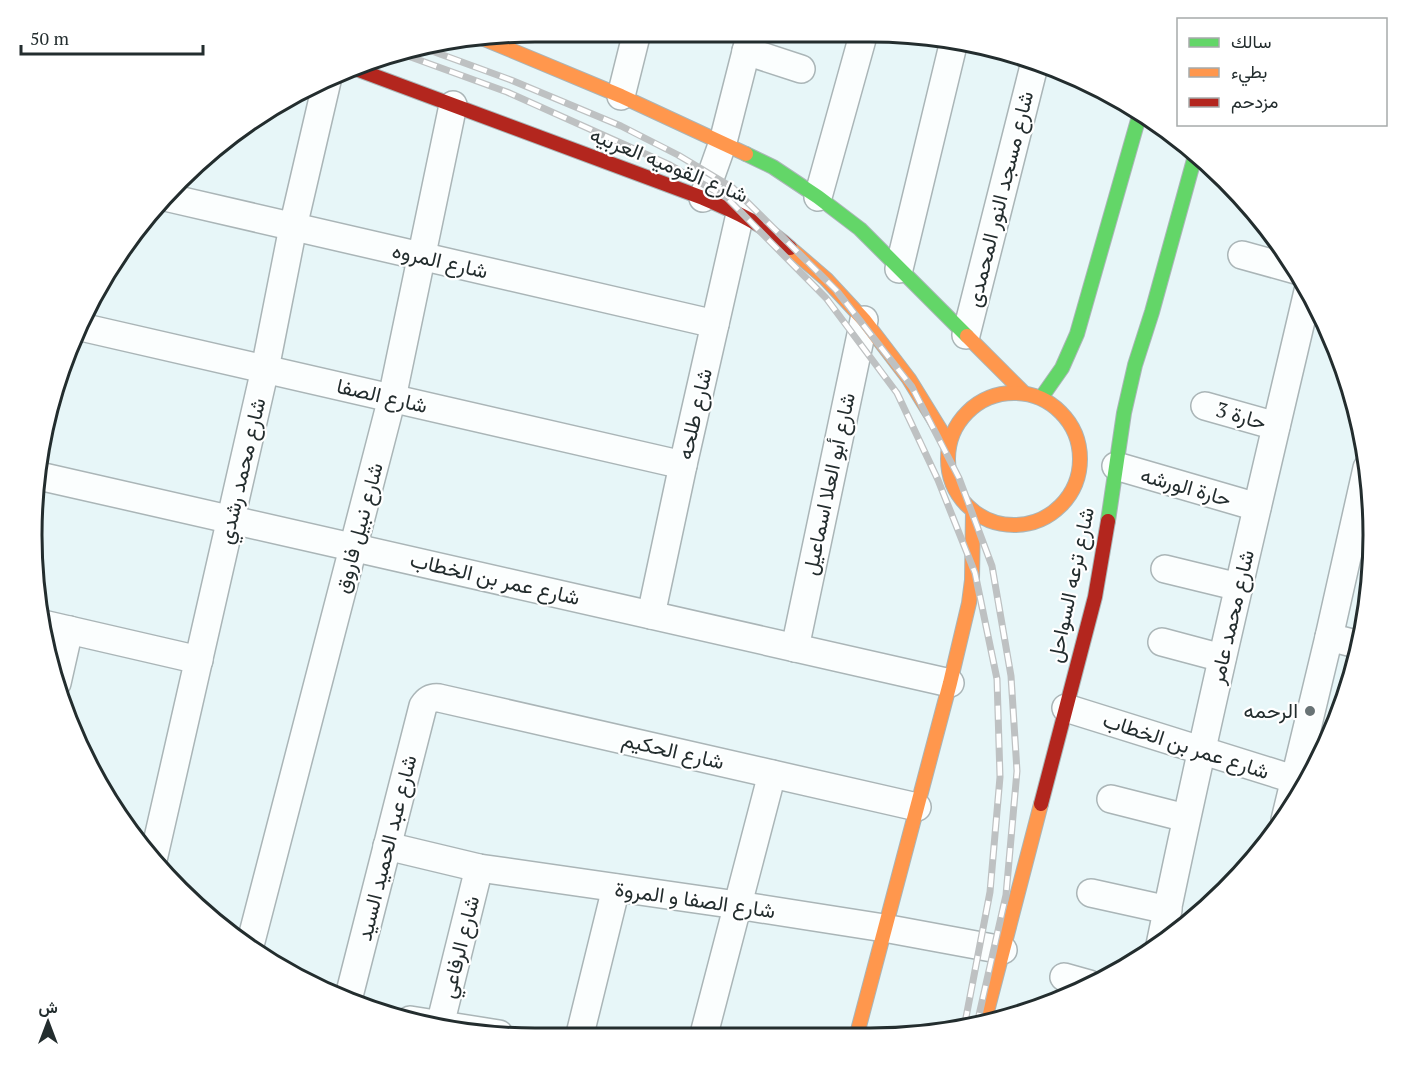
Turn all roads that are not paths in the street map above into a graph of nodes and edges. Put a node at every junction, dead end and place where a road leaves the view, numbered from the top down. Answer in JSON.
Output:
{"nodes":[{"id":1,"x":634,"y":42,"type":"edge"},
{"id":2,"x":749,"y":42,"type":"edge"},
{"id":3,"x":861,"y":42,"type":"edge"},
{"id":4,"x":496,"y":44,"type":"edge"},
{"id":5,"x":952,"y":49,"type":"edge"},
{"id":6,"x":801,"y":69,"type":"dead end"},
{"id":7,"x":1033,"y":70,"type":"edge"},
{"id":8,"x":366,"y":72,"type":"edge"},
{"id":9,"x":325,"y":89,"type":"edge"},
{"id":10,"x":621,"y":96,"type":"junction"},
{"id":11,"x":453,"y":105,"type":"junction"},
{"id":12,"x":1138,"y":121,"type":"edge"},
{"id":13,"x":723,"y":142,"type":"junction"},
{"id":14,"x":1193,"y":163,"type":"edge"},
{"id":15,"x":818,"y":197,"type":"junction"},
{"id":16,"x":703,"y":198,"type":"junction"},
{"id":17,"x":174,"y":199,"type":"edge"},
{"id":18,"x":740,"y":214,"type":"junction"},
{"id":19,"x":293,"y":227,"type":"junction"},
{"id":20,"x":1242,"y":255,"type":"dead end"},
{"id":21,"x":422,"y":257,"type":"junction"},
{"id":22,"x":1283,"y":266,"type":"edge"},
{"id":23,"x":899,"y":269,"type":"junction"},
{"id":24,"x":1305,"y":304,"type":"edge"},
{"id":25,"x":864,"y":320,"type":"junction"},
{"id":26,"x":715,"y":324,"type":"junction"},
{"id":27,"x":88,"y":329,"type":"edge"},
{"id":28,"x":966,"y":336,"type":"junction"},
{"id":29,"x":265,"y":369,"type":"junction"},
{"id":30,"x":1024,"y":393,"type":"junction"},
{"id":31,"x":392,"y":398,"type":"junction"},
{"id":32,"x":1041,"y":398,"type":"junction"},
{"id":33,"x":1205,"y":406,"type":"dead end"},
{"id":34,"x":1276,"y":426,"type":"junction"},
{"id":35,"x":949,"y":444,"type":"junction"},
{"id":36,"x":683,"y":465,"type":"junction"},
{"id":37,"x":1116,"y":466,"type":"junction"},
{"id":38,"x":45,"y":477,"type":"edge"},
{"id":39,"x":1362,"y":501,"type":"edge"},
{"id":40,"x":1257,"y":507,"type":"junction"},
{"id":41,"x":973,"y":511,"type":"junction"},
{"id":42,"x":231,"y":520,"type":"junction"},
{"id":43,"x":354,"y":547,"type":"junction"},
{"id":44,"x":1165,"y":569,"type":"dead end"},
{"id":45,"x":1239,"y":586,"type":"junction"},
{"id":46,"x":651,"y":615,"type":"junction"},
{"id":47,"x":50,"y":626,"type":"edge"},
{"id":48,"x":69,"y":630,"type":"junction"},
{"id":49,"x":1329,"y":637,"type":"junction"},
{"id":50,"x":1162,"y":642,"type":"dead end"},
{"id":51,"x":1351,"y":643,"type":"edge"},
{"id":52,"x":795,"y":648,"type":"junction"},
{"id":53,"x":1222,"y":658,"type":"junction"},
{"id":54,"x":199,"y":660,"type":"junction"},
{"id":55,"x":60,"y":668,"type":"edge"},
{"id":56,"x":950,"y":683,"type":"junction"},
{"id":57,"x":429,"y":699,"type":"joint"},
{"id":58,"x":1066,"y":708,"type":"junction"},
{"id":59,"x":1202,"y":750,"type":"junction"},
{"id":60,"x":1302,"y":773,"type":"edge"},
{"id":61,"x":772,"y":774,"type":"junction"},
{"id":62,"x":1297,"y":781,"type":"edge"},
{"id":63,"x":1111,"y":798,"type":"dead end"},
{"id":64,"x":916,"y":807,"type":"junction"},
{"id":65,"x":1186,"y":818,"type":"junction"},
{"id":66,"x":387,"y":846,"type":"junction"},
{"id":67,"x":155,"y":849,"type":"edge"},
{"id":68,"x":479,"y":868,"type":"junction"},
{"id":69,"x":616,"y":888,"type":"junction"},
{"id":70,"x":1091,"y":893,"type":"dead end"},
{"id":71,"x":738,"y":906,"type":"junction"},
{"id":72,"x":1167,"y":910,"type":"junction"},
{"id":73,"x":884,"y":928,"type":"junction"},
{"id":74,"x":1163,"y":931,"type":"edge"},
{"id":75,"x":252,"y":938,"type":"edge"},
{"id":76,"x":1003,"y":950,"type":"junction"},
{"id":77,"x":350,"y":992,"type":"edge"},
{"id":78,"x":986,"y":1014,"type":"edge"},
{"id":79,"x":453,"y":1021,"type":"edge"},
{"id":80,"x":581,"y":1028,"type":"edge"},
{"id":81,"x":706,"y":1028,"type":"edge"},
{"id":82,"x":858,"y":1028,"type":"edge"}],
"edges":[{"from":1,"to":10,"type":"street"},
{"from":2,"to":6,"type":"street"},
{"from":2,"to":13,"type":"street"},
{"from":3,"to":15,"type":"street"},
{"from":4,"to":10,"type":"main road","name":"شارع القوميه العربيه"},
{"from":5,"to":23,"type":"street"},
{"from":7,"to":28,"type":"street","name":"شارع مسجد النور المحمدى"},
{"from":8,"to":11,"type":"main road","name":"شارع القوميه العربيه"},
{"from":9,"to":19,"type":"street","name":"شارع محمد رشدي"},
{"from":10,"to":13,"type":"main road","name":"شارع القوميه العربيه"},
{"from":11,"to":16,"type":"main road","name":"شارع القوميه العربيه"},
{"from":11,"to":21,"type":"street","name":"شارع نبيل فاروق"},
{"from":12,"to":32,"type":"main road"},
{"from":13,"to":15,"type":"main road","name":"شارع القوميه العربيه"},
{"from":13,"to":16,"type":"street"},
{"from":14,"to":37,"type":"main road","name":"شارع ترعه السواحل"},
{"from":15,"to":23,"type":"main road","name":"شارع القوميه العربيه"},
{"from":16,"to":18,"type":"main road","name":"شارع القوميه العربيه"},
{"from":17,"to":19,"type":"street","name":"شارع المروه"},
{"from":18,"to":25,"type":"main road","name":"شارع القوميه العربيه"},
{"from":18,"to":26,"type":"street","name":"شارع طلحه"},
{"from":19,"to":21,"type":"street","name":"شارع المروه"},
{"from":19,"to":29,"type":"street","name":"شارع محمد رشدي"},
{"from":20,"to":22,"type":"street"},
{"from":21,"to":26,"type":"street","name":"شارع المروه"},
{"from":21,"to":31,"type":"street","name":"شارع نبيل فاروق"},
{"from":23,"to":28,"type":"main road","name":"شارع القوميه العربيه"},
{"from":24,"to":34,"type":"street","name":"شارع محمد عامر"},
{"from":25,"to":35,"type":"main road","name":"شارع القوميه العربيه"},
{"from":25,"to":52,"type":"street","name":"شارع أبو العلا اسماعيل"},
{"from":26,"to":36,"type":"street","name":"شارع طلحه"},
{"from":27,"to":29,"type":"street","name":"شارع الصفا"},
{"from":28,"to":30,"type":"main road","name":"شارع القوميه العربيه"},
{"from":29,"to":31,"type":"street","name":"شارع الصفا"},
{"from":29,"to":42,"type":"street","name":"شارع محمد رشدي"},
{"from":30,"to":32,"type":"main road"},
{"from":30,"to":35,"type":"main road"},
{"from":31,"to":36,"type":"street","name":"شارع الصفا"},
{"from":31,"to":43,"type":"street","name":"شارع نبيل فاروق"},
{"from":32,"to":41,"type":"main road"},
{"from":33,"to":34,"type":"street","name":"حارة 3"},
{"from":34,"to":40,"type":"street","name":"شارع محمد عامر"},
{"from":35,"to":41,"type":"main road"},
{"from":36,"to":46,"type":"street","name":"شارع طلحه"},
{"from":37,"to":40,"type":"street","name":"حارة الورشه"},
{"from":37,"to":58,"type":"main road","name":"شارع ترعه السواحل"},
{"from":38,"to":42,"type":"street","name":"شارع عمر بن الخطاب"},
{"from":39,"to":49,"type":"street"},
{"from":40,"to":45,"type":"street","name":"شارع محمد عامر"},
{"from":41,"to":56,"type":"main road"},
{"from":42,"to":43,"type":"street","name":"شارع عمر بن الخطاب"},
{"from":42,"to":54,"type":"street","name":"شارع محمد رشدي"},
{"from":43,"to":46,"type":"street","name":"شارع عمر بن الخطاب"},
{"from":43,"to":75,"type":"street","name":"شارع نبيل فاروق"},
{"from":44,"to":45,"type":"street"},
{"from":45,"to":53,"type":"street","name":"شارع محمد عامر"},
{"from":46,"to":52,"type":"street","name":"شارع عمر بن الخطاب"},
{"from":47,"to":48,"type":"street"},
{"from":48,"to":54,"type":"street"},
{"from":48,"to":55,"type":"street"},
{"from":49,"to":51,"type":"street"},
{"from":49,"to":60,"type":"street"},
{"from":50,"to":53,"type":"street"},
{"from":52,"to":56,"type":"street","name":"شارع عمر بن الخطاب"},
{"from":53,"to":59,"type":"street","name":"شارع محمد عامر"},
{"from":54,"to":67,"type":"street","name":"شارع محمد رشدي"},
{"from":56,"to":64,"type":"main road"},
{"from":57,"to":61,"type":"street","name":"شارع الحكيم"},
{"from":57,"to":66,"type":"street","name":"شارع عبد الحميد السيد"},
{"from":58,"to":59,"type":"street","name":"شارع عمر بن الخطاب"},
{"from":58,"to":76,"type":"main road","name":"شارع ترعه السواحل"},
{"from":59,"to":62,"type":"street","name":"شارع عمر بن الخطاب"},
{"from":59,"to":65,"type":"street","name":"شارع محمد عامر"},
{"from":61,"to":64,"type":"street","name":"شارع الحكيم"},
{"from":61,"to":71,"type":"street"},
{"from":63,"to":65,"type":"street"},
{"from":64,"to":73,"type":"main road"},
{"from":65,"to":72,"type":"street","name":"شارع محمد عامر"},
{"from":66,"to":68,"type":"street","name":"شارع الصفا و المروة"},
{"from":66,"to":77,"type":"street","name":"شارع عبد الحميد السيد"},
{"from":68,"to":69,"type":"street","name":"شارع الصفا و المروة"},
{"from":68,"to":79,"type":"street","name":"شارع الرفاعي"},
{"from":69,"to":71,"type":"street","name":"شارع الصفا و المروة"},
{"from":69,"to":80,"type":"street"},
{"from":70,"to":72,"type":"street"},
{"from":71,"to":73,"type":"street","name":"شارع الصفا و المروة"},
{"from":71,"to":81,"type":"street"},
{"from":72,"to":74,"type":"street","name":"شارع محمد عامر"},
{"from":73,"to":76,"type":"street","name":"شارع الصفا و المروة"},
{"from":73,"to":82,"type":"main road"},
{"from":76,"to":78,"type":"main road","name":"شارع ترعه السواحل"}]}
